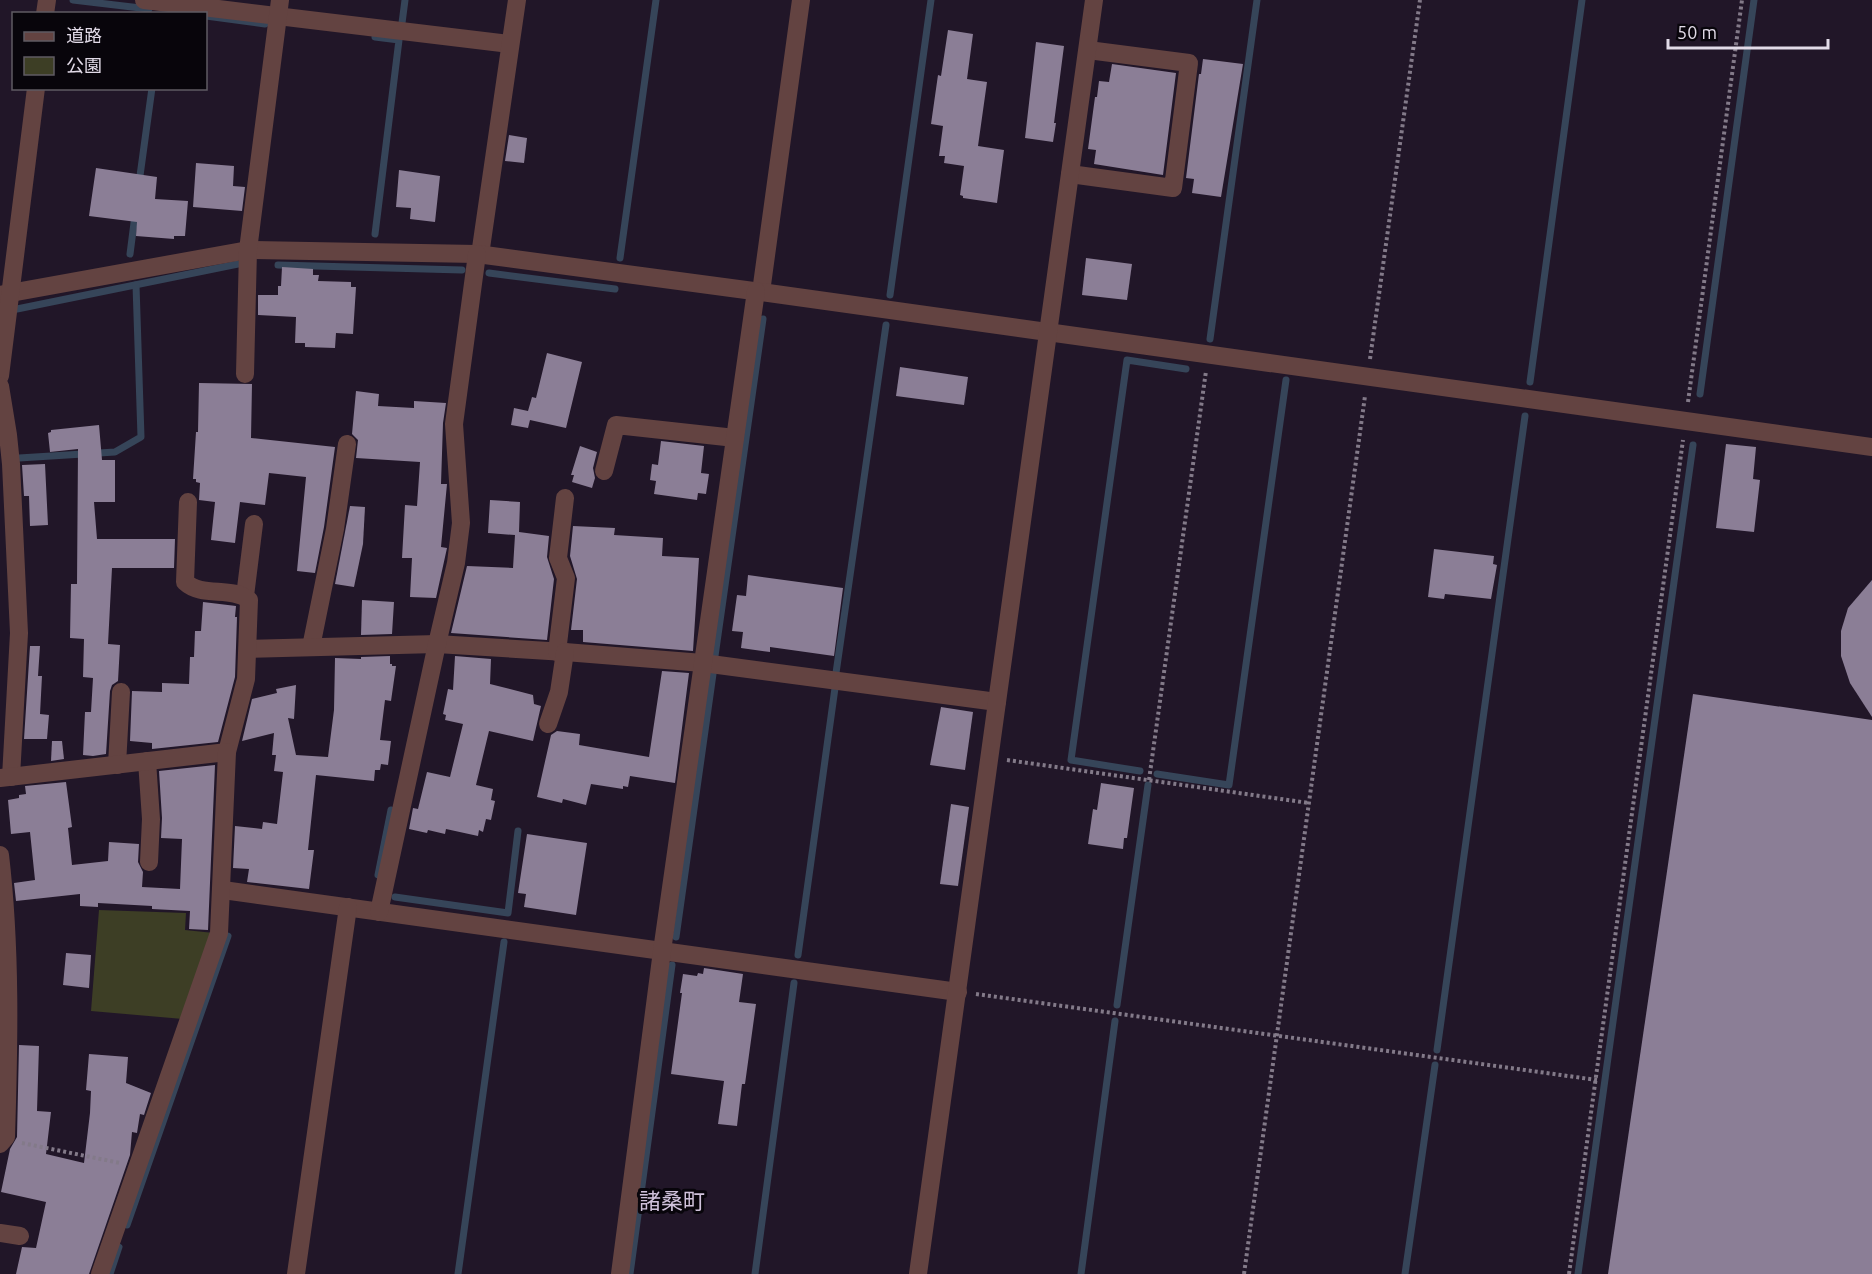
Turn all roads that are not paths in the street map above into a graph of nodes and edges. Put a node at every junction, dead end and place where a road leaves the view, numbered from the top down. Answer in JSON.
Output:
{"nodes":[{"id":1,"x":144,"y":0,"type":"edge"},
{"id":2,"x":517,"y":0,"type":"edge"},
{"id":3,"x":801,"y":0,"type":"edge"},
{"id":4,"x":1094,"y":0,"type":"edge"},
{"id":5,"x":279,"y":8,"type":"edge"},
{"id":6,"x":510,"y":44,"type":"junction"},
{"id":7,"x":1088,"y":50,"type":"junction"},
{"id":8,"x":36,"y":90,"type":"edge"},
{"id":9,"x":1070,"y":174,"type":"junction"},
{"id":10,"x":248,"y":250,"type":"junction"},
{"id":11,"x":479,"y":255,"type":"junction"},
{"id":12,"x":758,"y":292,"type":"junction"},
{"id":13,"x":5,"y":295,"type":"edge"},
{"id":14,"x":1048,"y":333,"type":"junction"},
{"id":15,"x":245,"y":374,"type":"dead end"},
{"id":16,"x":0,"y":376,"type":"edge"},
{"id":17,"x":0,"y":386,"type":"edge"},
{"id":18,"x":735,"y":438,"type":"junction"},
{"id":19,"x":347,"y":444,"type":"dead end"},
{"id":20,"x":1872,"y":447,"type":"edge"},
{"id":21,"x":604,"y":471,"type":"dead end"},
{"id":22,"x":565,"y":498,"type":"dead end"},
{"id":23,"x":188,"y":502,"type":"dead end"},
{"id":24,"x":254,"y":524,"type":"dead end"},
{"id":25,"x":245,"y":596,"type":"junction"},
{"id":26,"x":437,"y":644,"type":"junction"},
{"id":27,"x":311,"y":647,"type":"junction"},
{"id":28,"x":248,"y":649,"type":"junction"},
{"id":29,"x":561,"y":652,"type":"junction"},
{"id":30,"x":703,"y":663,"type":"junction"},
{"id":31,"x":121,"y":692,"type":"dead end"},
{"id":32,"x":997,"y":702,"type":"junction"},
{"id":33,"x":548,"y":724,"type":"dead end"},
{"id":34,"x":227,"y":752,"type":"junction"},
{"id":35,"x":147,"y":761,"type":"junction"},
{"id":36,"x":117,"y":765,"type":"junction"},
{"id":37,"x":6,"y":778,"type":"edge"},
{"id":38,"x":0,"y":855,"type":"edge"},
{"id":39,"x":149,"y":862,"type":"dead end"},
{"id":40,"x":223,"y":890,"type":"junction"},
{"id":41,"x":348,"y":907,"type":"junction"},
{"id":42,"x":379,"y":912,"type":"junction"},
{"id":43,"x":662,"y":951,"type":"junction"},
{"id":44,"x":958,"y":992,"type":"junction"},
{"id":45,"x":2,"y":1142,"type":"edge"},
{"id":46,"x":0,"y":1233,"type":"edge"},
{"id":47,"x":20,"y":1236,"type":"dead end"},
{"id":48,"x":100,"y":1274,"type":"edge"},
{"id":49,"x":296,"y":1274,"type":"edge"},
{"id":50,"x":620,"y":1274,"type":"edge"},
{"id":51,"x":918,"y":1274,"type":"edge"}],
"edges":[{"from":1,"to":5,"type":"street"},
{"from":2,"to":6,"type":"street"},
{"from":3,"to":12,"type":"street"},
{"from":4,"to":7,"type":"street"},
{"from":5,"to":6,"type":"street"},
{"from":5,"to":10,"type":"street"},
{"from":6,"to":11,"type":"street"},
{"from":7,"to":9,"type":"street"},
{"from":7,"to":9,"type":"street"},
{"from":8,"to":13,"type":"street"},
{"from":9,"to":14,"type":"street"},
{"from":10,"to":11,"type":"street"},
{"from":10,"to":13,"type":"street"},
{"from":10,"to":15,"type":"street"},
{"from":11,"to":12,"type":"street"},
{"from":11,"to":26,"type":"street"},
{"from":12,"to":14,"type":"street"},
{"from":12,"to":18,"type":"street"},
{"from":13,"to":16,"type":"street"},
{"from":14,"to":20,"type":"street"},
{"from":14,"to":32,"type":"street"},
{"from":17,"to":37,"type":"street"},
{"from":18,"to":21,"type":"street"},
{"from":18,"to":30,"type":"street"},
{"from":19,"to":27,"type":"street"},
{"from":22,"to":29,"type":"street"},
{"from":23,"to":25,"type":"street"},
{"from":24,"to":25,"type":"street"},
{"from":25,"to":28,"type":"street"},
{"from":26,"to":27,"type":"street"},
{"from":26,"to":29,"type":"street"},
{"from":26,"to":42,"type":"street"},
{"from":27,"to":28,"type":"street"},
{"from":28,"to":34,"type":"street"},
{"from":29,"to":30,"type":"street"},
{"from":29,"to":33,"type":"street"},
{"from":30,"to":32,"type":"street"},
{"from":30,"to":43,"type":"street"},
{"from":31,"to":36,"type":"street"},
{"from":32,"to":44,"type":"street"},
{"from":34,"to":35,"type":"street"},
{"from":34,"to":40,"type":"street"},
{"from":35,"to":36,"type":"street"},
{"from":35,"to":39,"type":"street"},
{"from":36,"to":37,"type":"street"},
{"from":38,"to":45,"type":"street"},
{"from":40,"to":41,"type":"street"},
{"from":40,"to":48,"type":"street"},
{"from":41,"to":42,"type":"street"},
{"from":41,"to":49,"type":"street"},
{"from":42,"to":43,"type":"street"},
{"from":43,"to":44,"type":"street"},
{"from":43,"to":50,"type":"street"},
{"from":44,"to":51,"type":"street"},
{"from":46,"to":47,"type":"street"}]}
